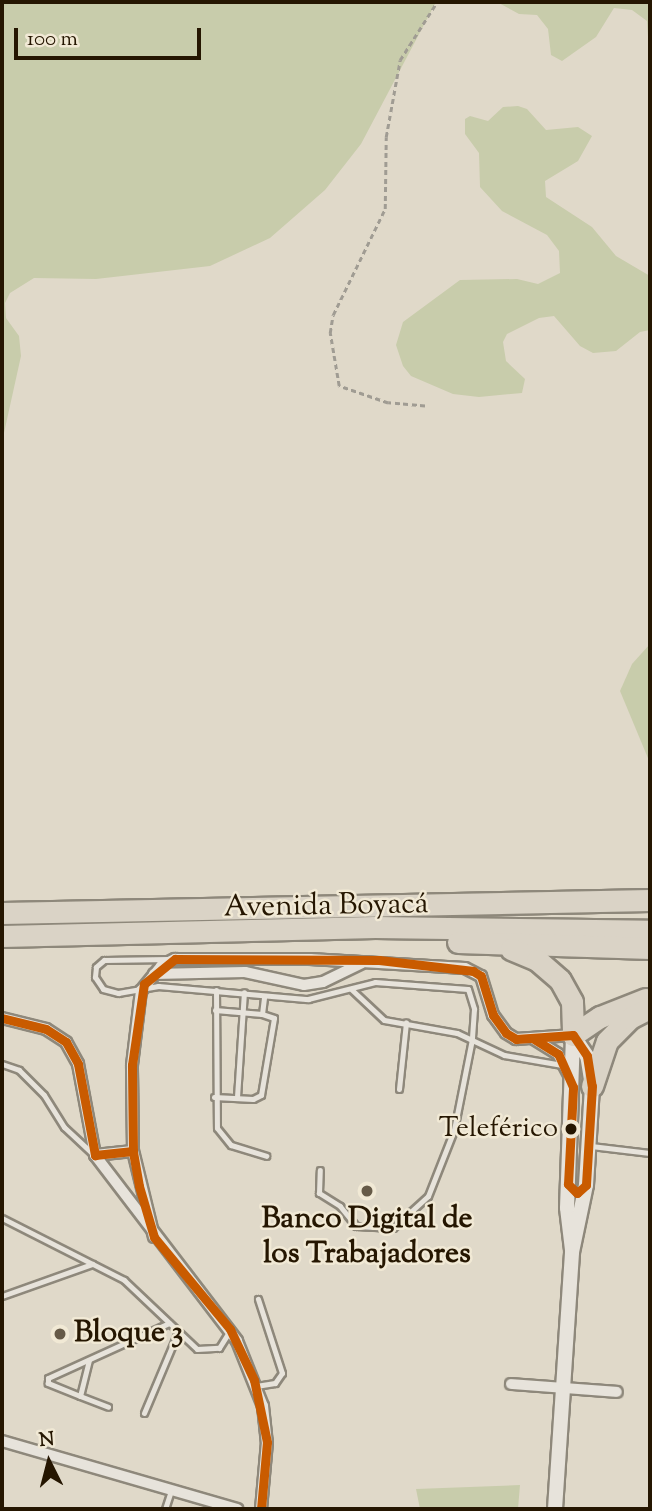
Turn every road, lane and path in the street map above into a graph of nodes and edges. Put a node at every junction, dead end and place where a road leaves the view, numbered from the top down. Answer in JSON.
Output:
{"nodes":[{"id":1,"x":437,"y":2,"type":"edge"},
{"id":2,"x":425,"y":406,"type":"dead end"},
{"id":3,"x":650,"y":894,"type":"edge"},
{"id":4,"x":618,"y":898,"type":"junction"},
{"id":5,"x":650,"y":900,"type":"edge"},
{"id":6,"x":2,"y":913,"type":"edge"},
{"id":7,"x":243,"y":928,"type":"junction"},
{"id":8,"x":650,"y":931,"type":"edge"},
{"id":9,"x":2,"y":936,"type":"edge"},
{"id":10,"x":499,"y":945,"type":"junction"},
{"id":11,"x":650,"y":948,"type":"edge"},
{"id":12,"x":175,"y":959,"type":"junction"},
{"id":13,"x":379,"y":960,"type":"junction"},
{"id":14,"x":151,"y":975,"type":"junction"},
{"id":15,"x":351,"y":989,"type":"junction"},
{"id":16,"x":216,"y":990,"type":"junction"},
{"id":17,"x":141,"y":991,"type":"junction"},
{"id":18,"x":244,"y":992,"type":"junction"},
{"id":19,"x":264,"y":997,"type":"junction"},
{"id":20,"x":650,"y":998,"type":"edge"},
{"id":21,"x":650,"y":1008,"type":"edge"},
{"id":22,"x":215,"y":1010,"type":"junction"},
{"id":23,"x":243,"y":1012,"type":"junction"},
{"id":24,"x":262,"y":1014,"type":"junction"},
{"id":25,"x":2,"y":1018,"type":"edge"},
{"id":26,"x":406,"y":1022,"type":"junction"},
{"id":27,"x":573,"y":1035,"type":"junction"},
{"id":28,"x":534,"y":1039,"type":"junction"},
{"id":29,"x":472,"y":1040,"type":"junction"},
{"id":30,"x":2,"y":1064,"type":"edge"},
{"id":31,"x":565,"y":1066,"type":"junction"},
{"id":32,"x":582,"y":1087,"type":"junction"},
{"id":33,"x":399,"y":1089,"type":"dead end"},
{"id":34,"x":214,"y":1097,"type":"junction"},
{"id":35,"x":237,"y":1097,"type":"junction"},
{"id":36,"x":587,"y":1146,"type":"junction"},
{"id":37,"x":133,"y":1151,"type":"junction"},
{"id":38,"x":650,"y":1153,"type":"edge"},
{"id":39,"x":95,"y":1155,"type":"junction"},
{"id":40,"x":266,"y":1156,"type":"dead end"},
{"id":41,"x":320,"y":1170,"type":"dead end"},
{"id":42,"x":568,"y":1184,"type":"junction"},
{"id":43,"x":586,"y":1185,"type":"junction"},
{"id":44,"x":2,"y":1218,"type":"edge"},
{"id":45,"x":154,"y":1237,"type":"junction"},
{"id":46,"x":572,"y":1252,"type":"junction"},
{"id":47,"x":92,"y":1264,"type":"junction"},
{"id":48,"x":2,"y":1296,"type":"edge"},
{"id":49,"x":258,"y":1299,"type":"dead end"},
{"id":50,"x":169,"y":1323,"type":"junction"},
{"id":51,"x":230,"y":1329,"type":"junction"},
{"id":52,"x":178,"y":1332,"type":"junction"},
{"id":53,"x":89,"y":1360,"type":"junction"},
{"id":54,"x":511,"y":1384,"type":"dead end"},
{"id":55,"x":256,"y":1386,"type":"junction"},
{"id":56,"x":562,"y":1388,"type":"junction"},
{"id":57,"x":617,"y":1392,"type":"dead end"},
{"id":58,"x":80,"y":1396,"type":"junction"},
{"id":59,"x":108,"y":1407,"type":"dead end"},
{"id":60,"x":144,"y":1413,"type":"dead end"},
{"id":61,"x":2,"y":1441,"type":"edge"},
{"id":62,"x":171,"y":1490,"type":"junction"},
{"id":63,"x":166,"y":1509,"type":"edge"},
{"id":64,"x":237,"y":1509,"type":"edge"},
{"id":65,"x":261,"y":1509,"type":"edge"},
{"id":66,"x":555,"y":1509,"type":"edge"}],
"edges":[{"from":1,"to":2,"type":"path"},
{"from":3,"to":4,"type":"highway"},
{"from":4,"to":5,"type":"highway","name":"Avenida Boyacá"},
{"from":4,"to":6,"type":"highway","name":"Avenida Boyacá"},
{"from":7,"to":8,"type":"highway","name":"Avenida Boyacá"},
{"from":7,"to":9,"type":"highway","name":"Avenida Boyacá"},
{"from":7,"to":10,"type":"highway"},
{"from":10,"to":11,"type":"highway"},
{"from":10,"to":27,"type":"highway"},
{"from":12,"to":13,"type":"street"},
{"from":12,"to":14,"type":"street"},
{"from":12,"to":17,"type":"lane"},
{"from":13,"to":14,"type":"street"},
{"from":13,"to":28,"type":"street"},
{"from":14,"to":17,"type":"street"},
{"from":15,"to":19,"type":"lane"},
{"from":15,"to":26,"type":"lane"},
{"from":15,"to":29,"type":"lane"},
{"from":16,"to":17,"type":"lane"},
{"from":16,"to":18,"type":"lane"},
{"from":16,"to":22,"type":"lane"},
{"from":17,"to":37,"type":"street"},
{"from":18,"to":19,"type":"lane"},
{"from":18,"to":23,"type":"lane"},
{"from":19,"to":24,"type":"lane"},
{"from":20,"to":27,"type":"highway"},
{"from":21,"to":32,"type":"highway"},
{"from":22,"to":23,"type":"lane"},
{"from":22,"to":34,"type":"lane"},
{"from":23,"to":24,"type":"lane"},
{"from":23,"to":35,"type":"lane"},
{"from":24,"to":35,"type":"lane"},
{"from":25,"to":39,"type":"street"},
{"from":26,"to":29,"type":"lane"},
{"from":26,"to":33,"type":"lane"},
{"from":27,"to":28,"type":"street"},
{"from":27,"to":32,"type":"street"},
{"from":28,"to":31,"type":"street"},
{"from":29,"to":31,"type":"lane"},
{"from":29,"to":41,"type":"lane"},
{"from":30,"to":39,"type":"lane"},
{"from":31,"to":32,"type":"street"},
{"from":32,"to":36,"type":"street"},
{"from":32,"to":42,"type":"street"},
{"from":34,"to":35,"type":"lane"},
{"from":34,"to":40,"type":"lane"},
{"from":36,"to":38,"type":"lane"},
{"from":36,"to":43,"type":"street"},
{"from":37,"to":39,"type":"street"},
{"from":37,"to":45,"type":"street"},
{"from":39,"to":45,"type":"street"},
{"from":42,"to":43,"type":"street"},
{"from":42,"to":46,"type":"street"},
{"from":43,"to":46,"type":"street"},
{"from":44,"to":47,"type":"lane"},
{"from":45,"to":51,"type":"street"},
{"from":46,"to":56,"type":"street"},
{"from":47,"to":48,"type":"lane"},
{"from":47,"to":50,"type":"lane"},
{"from":49,"to":55,"type":"lane"},
{"from":50,"to":52,"type":"lane"},
{"from":50,"to":53,"type":"lane"},
{"from":51,"to":52,"type":"lane"},
{"from":51,"to":55,"type":"street"},
{"from":52,"to":60,"type":"lane"},
{"from":53,"to":58,"type":"lane"},
{"from":53,"to":58,"type":"lane"},
{"from":54,"to":56,"type":"street"},
{"from":55,"to":65,"type":"street"},
{"from":56,"to":57,"type":"street"},
{"from":56,"to":66,"type":"street"},
{"from":58,"to":59,"type":"lane"},
{"from":61,"to":62,"type":"street"},
{"from":62,"to":63,"type":"lane"},
{"from":62,"to":64,"type":"street"}]}
